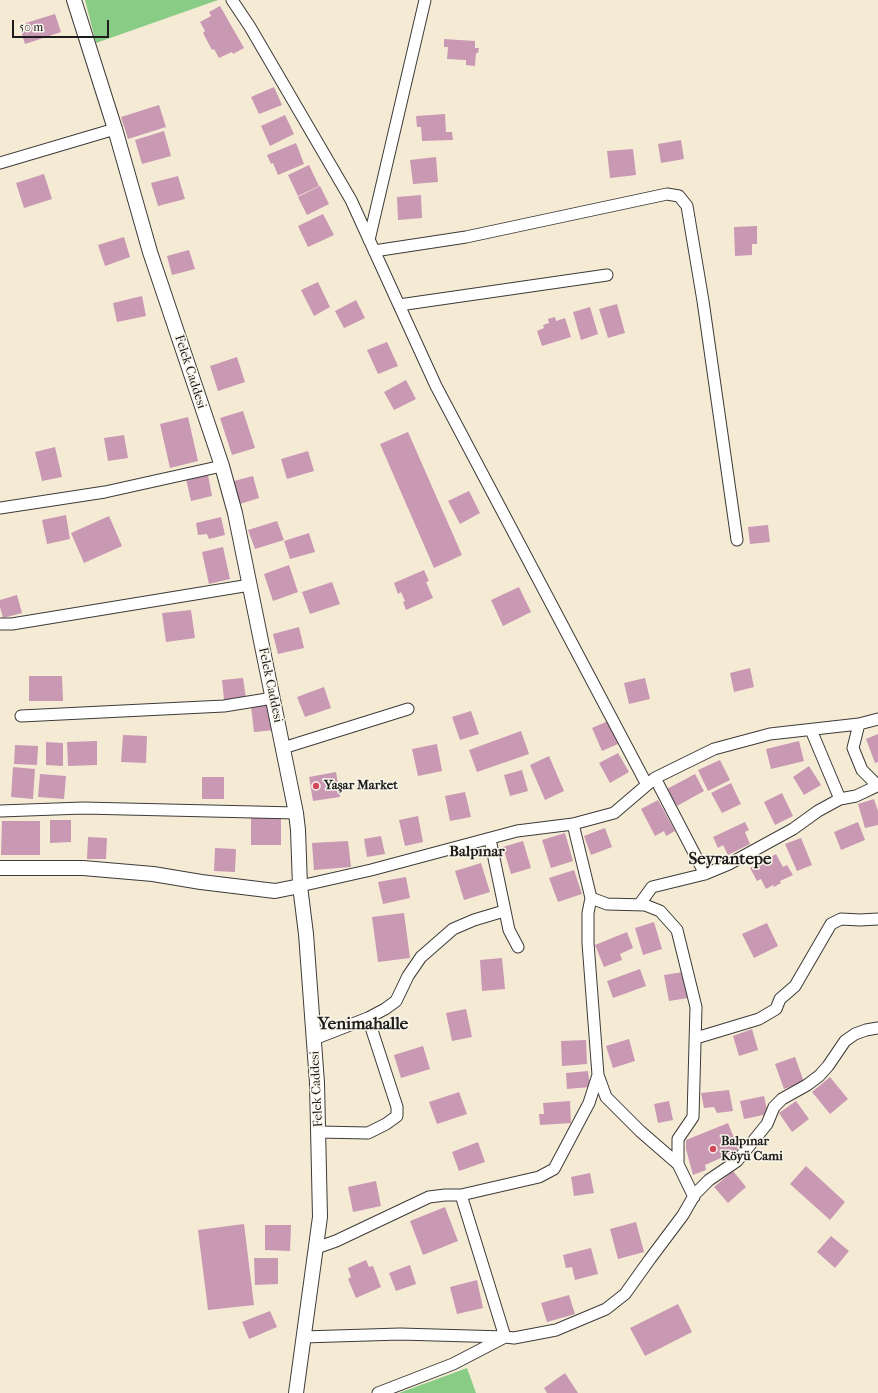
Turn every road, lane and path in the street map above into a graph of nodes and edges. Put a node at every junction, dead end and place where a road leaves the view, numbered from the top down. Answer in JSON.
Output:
{"nodes":[{"id":1,"x":74,"y":0,"type":"edge"},
{"id":2,"x":232,"y":0,"type":"edge"},
{"id":3,"x":425,"y":0,"type":"edge"},
{"id":4,"x":115,"y":129,"type":"junction"},
{"id":5,"x":0,"y":163,"type":"edge"},
{"id":6,"x":369,"y":240,"type":"junction"},
{"id":7,"x":374,"y":251,"type":"junction"},
{"id":8,"x":607,"y":275,"type":"dead end"},
{"id":9,"x":399,"y":305,"type":"junction"},
{"id":10,"x":222,"y":466,"type":"junction"},
{"id":11,"x":0,"y":508,"type":"edge"},
{"id":12,"x":737,"y":540,"type":"dead end"},
{"id":13,"x":250,"y":585,"type":"junction"},
{"id":14,"x":0,"y":624,"type":"edge"},
{"id":15,"x":273,"y":698,"type":"junction"},
{"id":16,"x":408,"y":709,"type":"dead end"},
{"id":17,"x":21,"y":716,"type":"dead end"},
{"id":18,"x":878,"y":720,"type":"edge"},
{"id":19,"x":859,"y":724,"type":"junction"},
{"id":20,"x":811,"y":730,"type":"junction"},
{"id":21,"x":283,"y":748,"type":"junction"},
{"id":22,"x":651,"y":781,"type":"junction"},
{"id":23,"x":877,"y":786,"type":"edge"},
{"id":24,"x":840,"y":799,"type":"junction"},
{"id":25,"x":0,"y":811,"type":"edge"},
{"id":26,"x":296,"y":814,"type":"junction"},
{"id":27,"x":573,"y":824,"type":"junction"},
{"id":28,"x":490,"y":839,"type":"junction"},
{"id":29,"x":0,"y":868,"type":"edge"},
{"id":30,"x":705,"y":874,"type":"junction"},
{"id":31,"x":300,"y":886,"type":"junction"},
{"id":32,"x":591,"y":898,"type":"junction"},
{"id":33,"x":639,"y":905,"type":"junction"},
{"id":34,"x":504,"y":911,"type":"junction"},
{"id":35,"x":878,"y":919,"type":"edge"},
{"id":36,"x":518,"y":947,"type":"dead end"},
{"id":37,"x":368,"y":1018,"type":"junction"},
{"id":38,"x":878,"y":1028,"type":"edge"},
{"id":39,"x":696,"y":1038,"type":"junction"},
{"id":40,"x":314,"y":1040,"type":"junction"},
{"id":41,"x":598,"y":1075,"type":"junction"},
{"id":42,"x":318,"y":1132,"type":"junction"},
{"id":43,"x":678,"y":1164,"type":"junction"},
{"id":44,"x":461,"y":1195,"type":"junction"},
{"id":45,"x":694,"y":1197,"type":"junction"},
{"id":46,"x":316,"y":1248,"type":"junction"},
{"id":47,"x":505,"y":1336,"type":"junction"},
{"id":48,"x":303,"y":1337,"type":"junction"},
{"id":49,"x":296,"y":1393,"type":"edge"},
{"id":50,"x":378,"y":1393,"type":"edge"}],
"edges":[{"from":1,"to":4,"type":"street","name":"Felek Caddesi"},
{"from":2,"to":6,"type":"street"},
{"from":3,"to":6,"type":"street"},
{"from":4,"to":5,"type":"street"},
{"from":4,"to":10,"type":"street","name":"Felek Caddesi"},
{"from":6,"to":7,"type":"street"},
{"from":7,"to":9,"type":"street"},
{"from":7,"to":12,"type":"street"},
{"from":8,"to":9,"type":"street"},
{"from":9,"to":22,"type":"street"},
{"from":10,"to":11,"type":"street"},
{"from":10,"to":13,"type":"street","name":"Felek Caddesi"},
{"from":13,"to":14,"type":"street"},
{"from":13,"to":15,"type":"street","name":"Felek Caddesi"},
{"from":15,"to":17,"type":"street"},
{"from":15,"to":21,"type":"street","name":"Felek Caddesi"},
{"from":16,"to":21,"type":"street"},
{"from":18,"to":19,"type":"street"},
{"from":19,"to":20,"type":"street"},
{"from":19,"to":23,"type":"street"},
{"from":20,"to":22,"type":"street"},
{"from":20,"to":24,"type":"street"},
{"from":21,"to":26,"type":"street","name":"Felek Caddesi"},
{"from":22,"to":27,"type":"street"},
{"from":22,"to":30,"type":"street"},
{"from":23,"to":24,"type":"street"},
{"from":24,"to":30,"type":"street"},
{"from":25,"to":26,"type":"street"},
{"from":26,"to":31,"type":"street","name":"Felek Caddesi"},
{"from":27,"to":28,"type":"street"},
{"from":27,"to":32,"type":"street"},
{"from":28,"to":31,"type":"street"},
{"from":28,"to":34,"type":"street"},
{"from":29,"to":31,"type":"street"},
{"from":30,"to":33,"type":"street"},
{"from":31,"to":40,"type":"street","name":"Felek Caddesi"},
{"from":32,"to":33,"type":"street"},
{"from":32,"to":41,"type":"street"},
{"from":33,"to":39,"type":"street"},
{"from":34,"to":36,"type":"street"},
{"from":34,"to":37,"type":"street"},
{"from":35,"to":39,"type":"street"},
{"from":37,"to":40,"type":"street"},
{"from":37,"to":42,"type":"street"},
{"from":38,"to":45,"type":"street"},
{"from":39,"to":43,"type":"street"},
{"from":40,"to":42,"type":"street","name":"Felek Caddesi"},
{"from":41,"to":43,"type":"street"},
{"from":41,"to":44,"type":"street"},
{"from":42,"to":46,"type":"street","name":"Felek Caddesi"},
{"from":43,"to":45,"type":"street"},
{"from":44,"to":46,"type":"street"},
{"from":44,"to":47,"type":"street"},
{"from":45,"to":47,"type":"street"},
{"from":46,"to":48,"type":"street","name":"Felek Caddesi"},
{"from":47,"to":48,"type":"street"},
{"from":47,"to":50,"type":"street"},
{"from":48,"to":49,"type":"street","name":"Felek Caddesi"}]}
